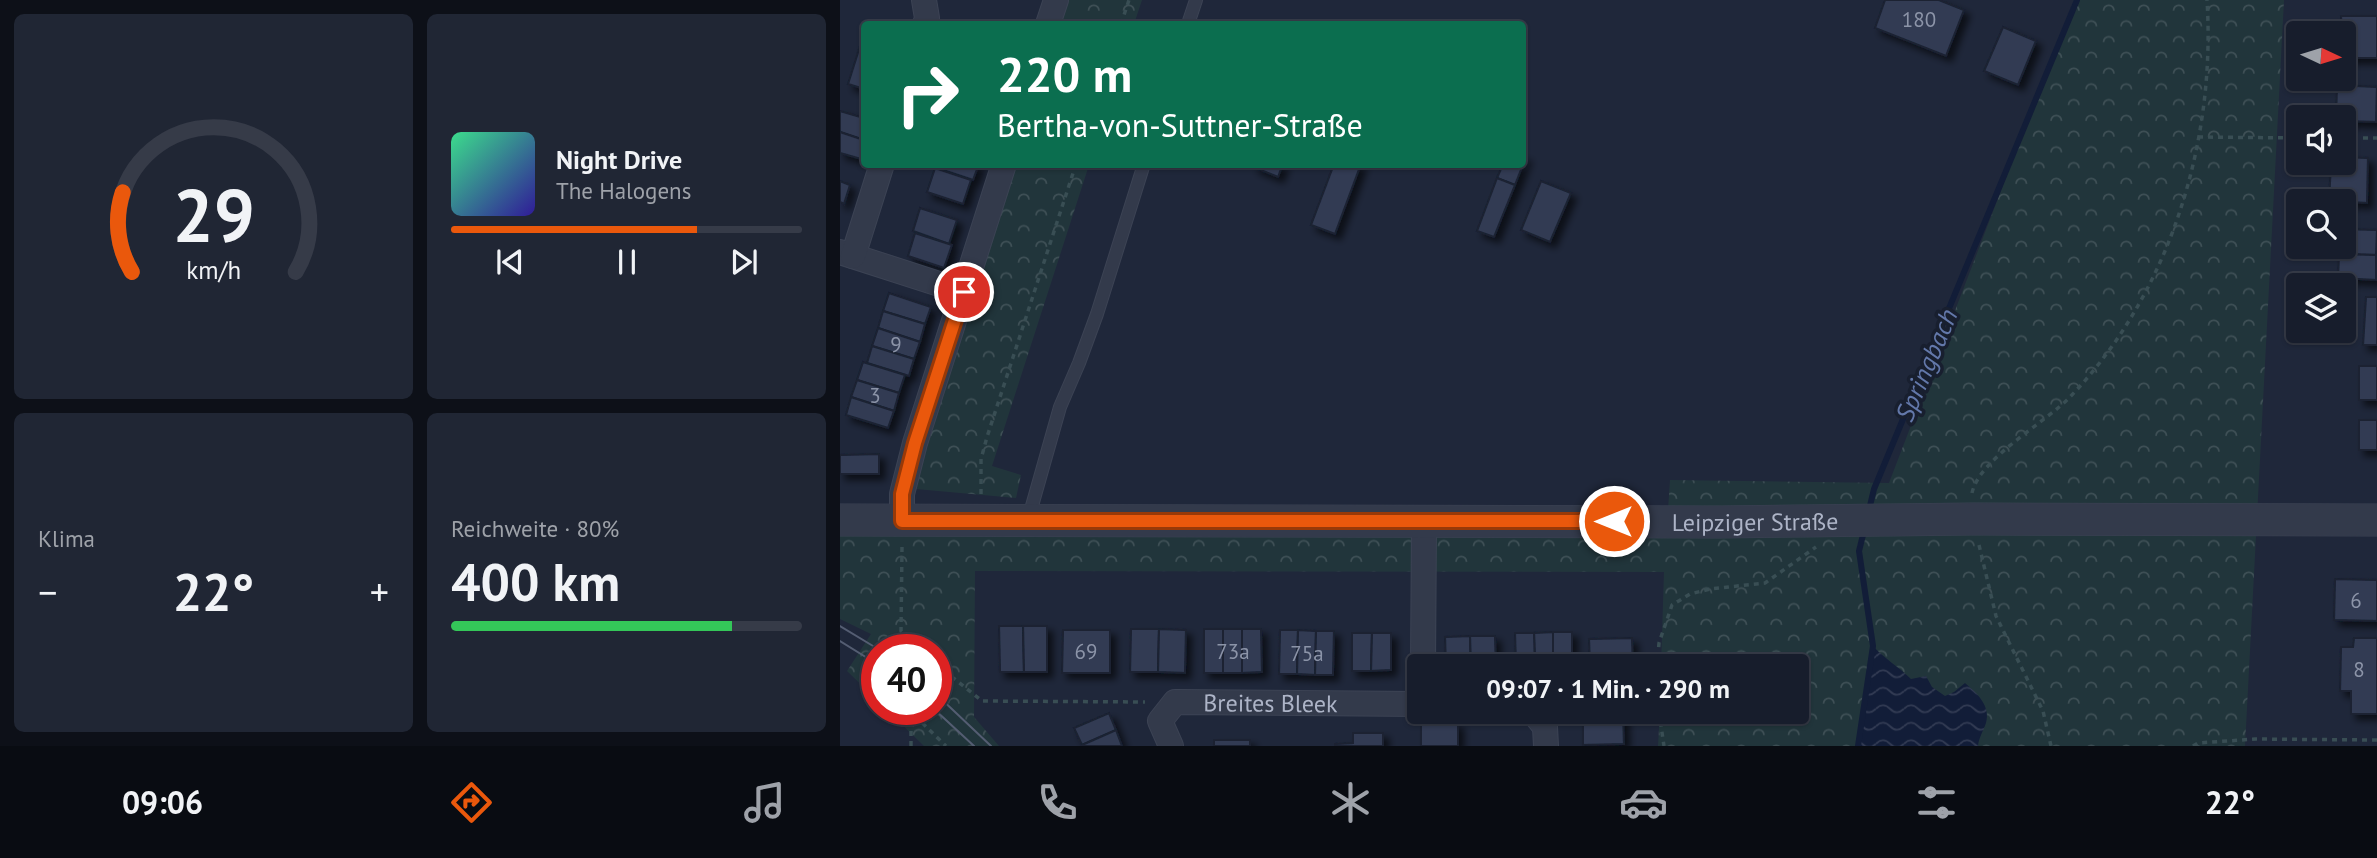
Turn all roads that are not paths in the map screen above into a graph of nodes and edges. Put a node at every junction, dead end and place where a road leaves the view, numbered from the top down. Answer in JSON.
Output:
{"nodes":[{"id":1,"x":925,"y":0,"type":"edge"},
{"id":2,"x":1056,"y":0,"type":"edge"},
{"id":3,"x":1196,"y":0,"type":"edge"},
{"id":4,"x":926,"y":21,"type":"edge"},
{"id":5,"x":1049,"y":21,"type":"edge"},
{"id":6,"x":1189,"y":21,"type":"edge"},
{"id":7,"x":880,"y":168,"type":"edge"},
{"id":8,"x":1003,"y":168,"type":"edge"},
{"id":9,"x":1143,"y":168,"type":"edge"},
{"id":10,"x":847,"y":254,"type":"edge"},
{"id":11,"x":964,"y":292,"type":"junction"},
{"id":12,"x":840,"y":520,"type":"edge"},
{"id":13,"x":2377,"y":520,"type":"edge"},
{"id":14,"x":902,"y":521,"type":"junction"},
{"id":15,"x":1424,"y":521,"type":"junction"},
{"id":16,"x":1028,"y":522,"type":"junction"},
{"id":17,"x":1423,"y":654,"type":"edge"},
{"id":18,"x":1407,"y":704,"type":"edge"},
{"id":19,"x":1543,"y":724,"type":"edge"},
{"id":20,"x":1171,"y":746,"type":"edge"},
{"id":21,"x":1546,"y":746,"type":"edge"}],
"edges":[{"from":1,"to":4,"type":"street"},
{"from":2,"to":5,"type":"street"},
{"from":3,"to":6,"type":"lane"},
{"from":7,"to":10,"type":"street"},
{"from":8,"to":11,"type":"street"},
{"from":9,"to":16,"type":"lane"},
{"from":10,"to":11,"type":"street"},
{"from":11,"to":14,"type":"street"},
{"from":12,"to":14,"type":"street","name":"Leipziger Straße"},
{"from":13,"to":15,"type":"street","name":"Leipziger Straße"},
{"from":14,"to":16,"type":"street","name":"Leipziger Straße"},
{"from":15,"to":16,"type":"street","name":"Leipziger Straße"},
{"from":15,"to":17,"type":"street"},
{"from":18,"to":20,"type":"street","name":"Breites Bleek"},
{"from":19,"to":21,"type":"street"}]}
